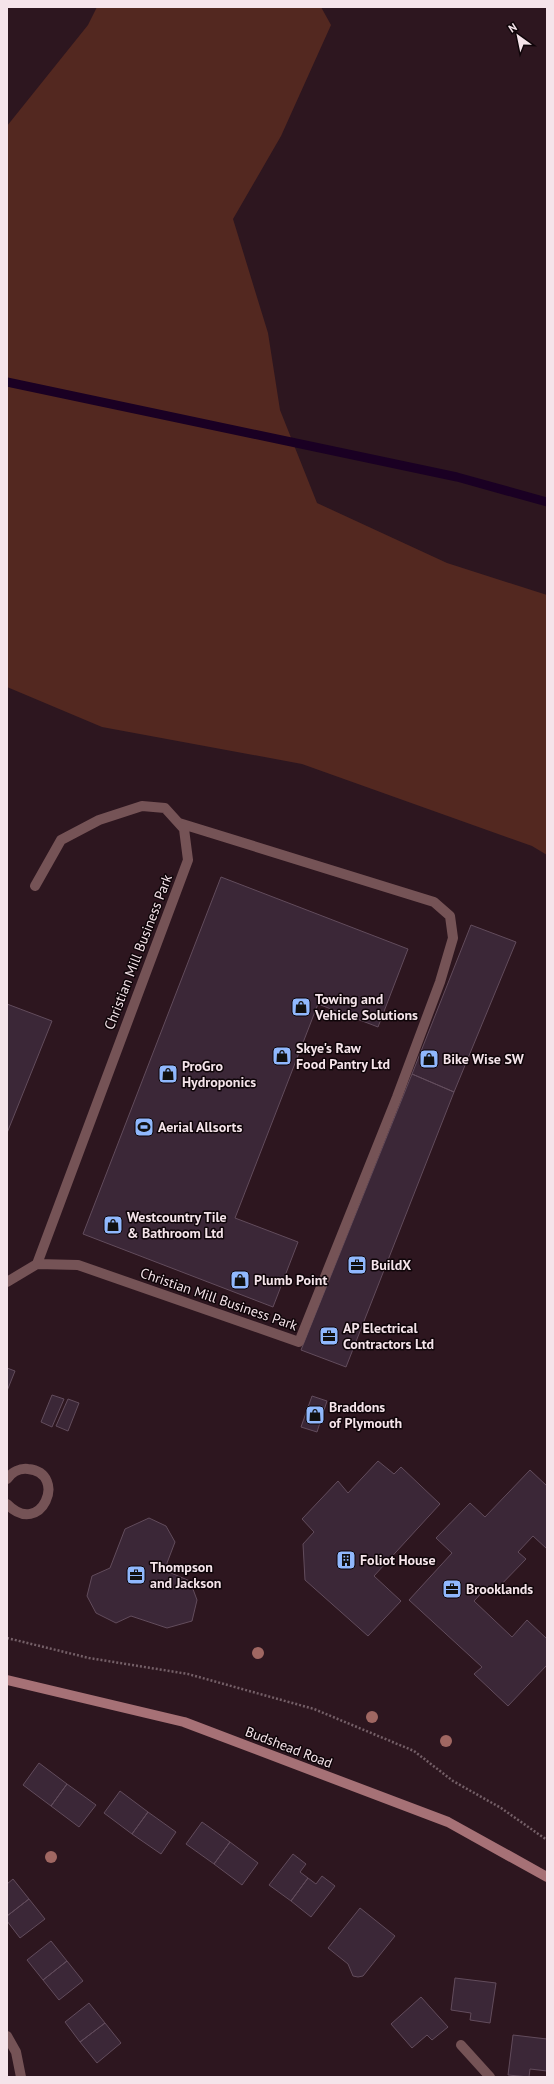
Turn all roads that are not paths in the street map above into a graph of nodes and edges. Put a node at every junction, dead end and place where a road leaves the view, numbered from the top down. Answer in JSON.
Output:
{"nodes":[{"id":1,"x":179,"y":823,"type":"junction"},
{"id":2,"x":35,"y":886,"type":"dead end"},
{"id":3,"x":36,"y":1264,"type":"junction"},
{"id":4,"x":7,"y":1282,"type":"edge"},
{"id":5,"x":7,"y":1479,"type":"edge"},
{"id":6,"x":7,"y":1504,"type":"edge"},
{"id":7,"x":7,"y":1680,"type":"edge"},
{"id":8,"x":547,"y":1877,"type":"edge"},
{"id":9,"x":7,"y":2036,"type":"edge"},
{"id":10,"x":461,"y":2045,"type":"dead end"},
{"id":11,"x":21,"y":2077,"type":"edge"},
{"id":12,"x":490,"y":2077,"type":"edge"}],
"edges":[{"from":1,"to":2,"type":"street","name":"Christian Mill Business Park"},
{"from":1,"to":3,"type":"street","name":"Christian Mill Business Park"},
{"from":1,"to":3,"type":"street","name":"Christian Mill Business Park"},
{"from":3,"to":4,"type":"street"},
{"from":5,"to":6,"type":"street"},
{"from":7,"to":8,"type":"main road","name":"Budshead Road"},
{"from":9,"to":11,"type":"street"},
{"from":10,"to":12,"type":"street"}]}
